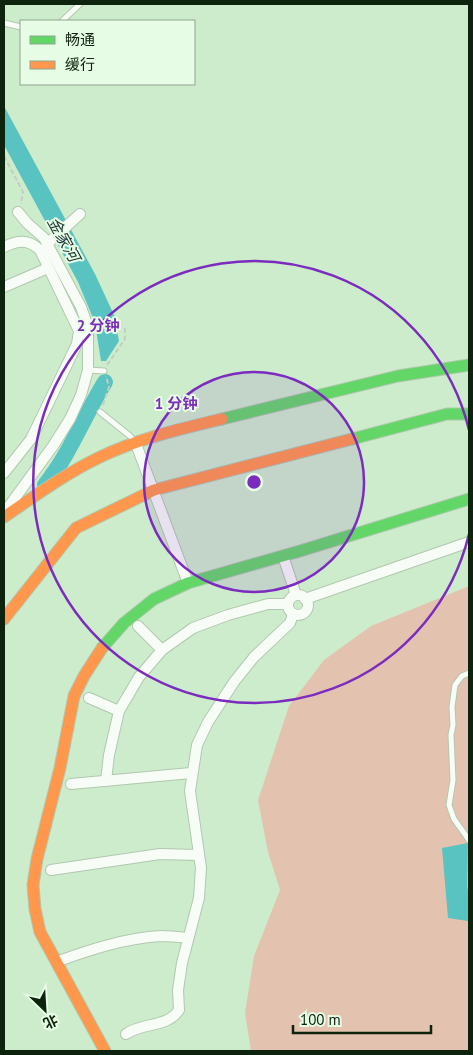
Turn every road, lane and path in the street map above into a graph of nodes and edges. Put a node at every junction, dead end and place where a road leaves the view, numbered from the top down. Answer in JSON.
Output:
{"nodes":[{"id":1,"x":80,"y":4,"type":"edge"},
{"id":2,"x":63,"y":20,"type":"edge"},
{"id":3,"x":4,"y":23,"type":"edge"},
{"id":4,"x":20,"y":27,"type":"edge"},
{"id":5,"x":4,"y":156,"type":"edge"},
{"id":6,"x":23,"y":192,"type":"dead end"},
{"id":7,"x":18,"y":212,"type":"dead end"},
{"id":8,"x":80,"y":214,"type":"dead end"},
{"id":9,"x":50,"y":241,"type":"junction"},
{"id":10,"x":4,"y":247,"type":"edge"},
{"id":11,"x":48,"y":268,"type":"junction"},
{"id":12,"x":4,"y":287,"type":"edge"},
{"id":13,"x":469,"y":365,"type":"edge"},
{"id":14,"x":88,"y":370,"type":"junction"},
{"id":15,"x":104,"y":371,"type":"dead end"},
{"id":16,"x":100,"y":412,"type":"dead end"},
{"id":17,"x":469,"y":414,"type":"edge"},
{"id":18,"x":136,"y":444,"type":"junction"},
{"id":19,"x":4,"y":473,"type":"edge"},
{"id":20,"x":154,"y":490,"type":"junction"},
{"id":21,"x":469,"y":499,"type":"edge"},
{"id":22,"x":4,"y":513,"type":"edge"},
{"id":23,"x":4,"y":517,"type":"edge"},
{"id":24,"x":469,"y":542,"type":"edge"},
{"id":25,"x":283,"y":556,"type":"junction"},
{"id":26,"x":188,"y":583,"type":"junction"},
{"id":27,"x":301,"y":597,"type":"junction"},
{"id":28,"x":288,"y":604,"type":"junction"},
{"id":29,"x":293,"y":614,"type":"junction"},
{"id":30,"x":4,"y":619,"type":"edge"},
{"id":31,"x":138,"y":626,"type":"dead end"},
{"id":32,"x":162,"y":650,"type":"junction"},
{"id":33,"x":469,"y":673,"type":"edge"},
{"id":34,"x":89,"y":698,"type":"dead end"},
{"id":35,"x":119,"y":711,"type":"junction"},
{"id":36,"x":192,"y":774,"type":"junction"},
{"id":37,"x":106,"y":781,"type":"junction"},
{"id":38,"x":71,"y":784,"type":"dead end"},
{"id":39,"x":469,"y":840,"type":"edge"},
{"id":40,"x":199,"y":855,"type":"junction"},
{"id":41,"x":51,"y":870,"type":"dead end"},
{"id":42,"x":188,"y":938,"type":"junction"},
{"id":43,"x":56,"y":962,"type":"junction"},
{"id":44,"x":126,"y":1034,"type":"dead end"},
{"id":45,"x":105,"y":1051,"type":"edge"}],
"edges":[{"from":1,"to":2,"type":"lane"},
{"from":3,"to":4,"type":"lane"},
{"from":5,"to":6,"type":"path"},
{"from":7,"to":9,"type":"street"},
{"from":8,"to":9,"type":"street"},
{"from":9,"to":14,"type":"street"},
{"from":10,"to":11,"type":"street"},
{"from":11,"to":12,"type":"street"},
{"from":11,"to":19,"type":"street"},
{"from":13,"to":18,"type":"street"},
{"from":14,"to":15,"type":"lane"},
{"from":14,"to":22,"type":"street"},
{"from":16,"to":18,"type":"lane"},
{"from":17,"to":20,"type":"street"},
{"from":18,"to":20,"type":"street"},
{"from":18,"to":23,"type":"street"},
{"from":20,"to":26,"type":"street"},
{"from":20,"to":30,"type":"street"},
{"from":21,"to":25,"type":"street"},
{"from":24,"to":27,"type":"street"},
{"from":25,"to":26,"type":"street"},
{"from":25,"to":27,"type":"street"},
{"from":26,"to":43,"type":"street"},
{"from":27,"to":28,"type":"street"},
{"from":27,"to":29,"type":"street"},
{"from":28,"to":29,"type":"street"},
{"from":28,"to":32,"type":"street"},
{"from":29,"to":36,"type":"street"},
{"from":31,"to":32,"type":"street"},
{"from":32,"to":35,"type":"street"},
{"from":33,"to":39,"type":"lane"},
{"from":34,"to":35,"type":"street"},
{"from":35,"to":37,"type":"street"},
{"from":36,"to":37,"type":"street"},
{"from":36,"to":40,"type":"street"},
{"from":37,"to":38,"type":"street"},
{"from":40,"to":41,"type":"street"},
{"from":40,"to":42,"type":"street"},
{"from":42,"to":43,"type":"street"},
{"from":42,"to":44,"type":"street"},
{"from":43,"to":45,"type":"street"}]}
